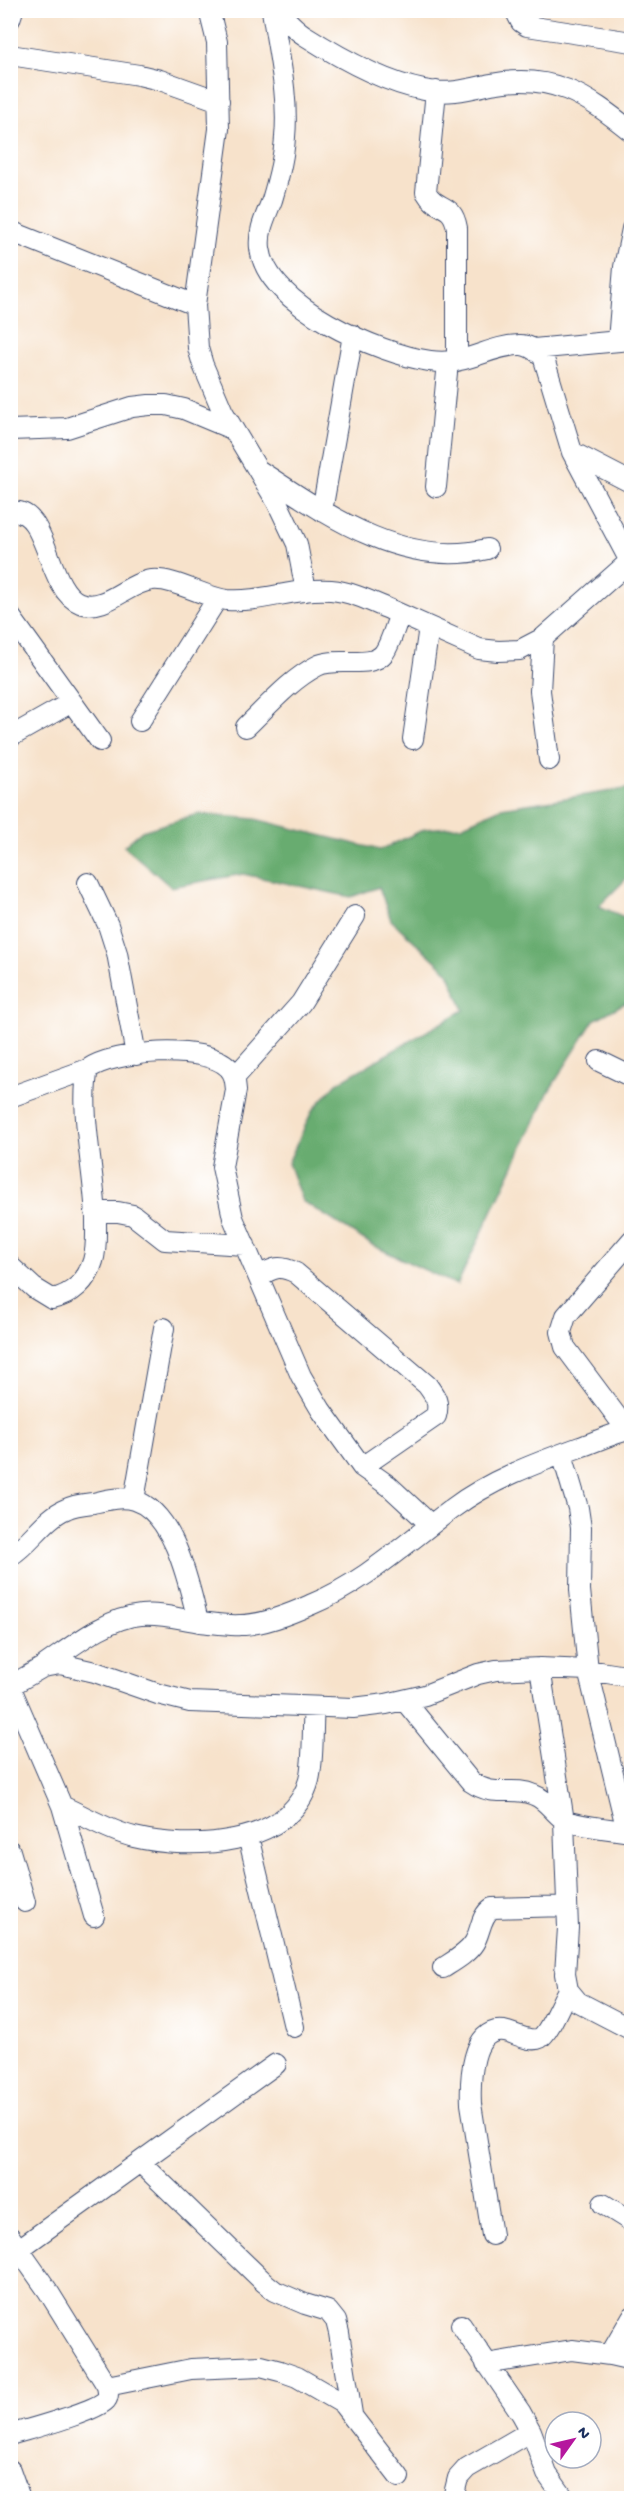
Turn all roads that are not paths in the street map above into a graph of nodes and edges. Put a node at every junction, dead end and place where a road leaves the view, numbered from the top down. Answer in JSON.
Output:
{"nodes":[{"id":1,"x":13,"y":10,"type":"edge"},
{"id":2,"x":209,"y":10,"type":"edge"},
{"id":3,"x":272,"y":10,"type":"edge"},
{"id":4,"x":277,"y":10,"type":"edge"},
{"id":5,"x":515,"y":10,"type":"edge"},
{"id":6,"x":10,"y":19,"type":"edge"},
{"id":7,"x":632,"y":42,"type":"edge"},
{"id":8,"x":10,"y":55,"type":"edge"},
{"id":9,"x":436,"y":91,"type":"junction"},
{"id":10,"x":219,"y":101,"type":"junction"},
{"id":11,"x":632,"y":132,"type":"edge"},
{"id":12,"x":632,"y":229,"type":"edge"},
{"id":13,"x":10,"y":231,"type":"edge"},
{"id":14,"x":195,"y":305,"type":"junction"},
{"id":15,"x":353,"y":335,"type":"junction"},
{"id":16,"x":625,"y":340,"type":"edge"},
{"id":17,"x":534,"y":349,"type":"junction"},
{"id":18,"x":453,"y":362,"type":"junction"},
{"id":19,"x":232,"y":429,"type":"junction"},
{"id":20,"x":10,"y":430,"type":"edge"},
{"id":21,"x":572,"y":452,"type":"junction"},
{"id":22,"x":256,"y":468,"type":"junction"},
{"id":23,"x":632,"y":483,"type":"edge"},
{"id":24,"x":436,"y":487,"type":"dead end"},
{"id":25,"x":321,"y":511,"type":"junction"},
{"id":26,"x":10,"y":512,"type":"edge"},
{"id":27,"x":487,"y":549,"type":"dead end"},
{"id":28,"x":630,"y":563,"type":"edge"},
{"id":29,"x":306,"y":591,"type":"junction"},
{"id":30,"x":217,"y":599,"type":"junction"},
{"id":31,"x":400,"y":614,"type":"junction"},
{"id":32,"x":10,"y":616,"type":"edge"},
{"id":33,"x":429,"y":627,"type":"junction"},
{"id":34,"x":543,"y":645,"type":"junction"},
{"id":35,"x":72,"y":702,"type":"junction"},
{"id":36,"x":140,"y":721,"type":"dead end"},
{"id":37,"x":246,"y":727,"type":"dead end"},
{"id":38,"x":10,"y":737,"type":"edge"},
{"id":39,"x":413,"y":739,"type":"dead end"},
{"id":40,"x":100,"y":741,"type":"dead end"},
{"id":41,"x":549,"y":760,"type":"dead end"},
{"id":42,"x":88,"y":883,"type":"dead end"},
{"id":43,"x":355,"y":916,"type":"dead end"},
{"id":44,"x":136,"y":1055,"type":"junction"},
{"id":45,"x":599,"y":1061,"type":"dead end"},
{"id":46,"x":88,"y":1069,"type":"junction"},
{"id":47,"x":235,"y":1077,"type":"junction"},
{"id":48,"x":632,"y":1077,"type":"edge"},
{"id":49,"x":10,"y":1097,"type":"edge"},
{"id":50,"x":96,"y":1212,"type":"junction"},
{"id":51,"x":632,"y":1240,"type":"edge"},
{"id":52,"x":245,"y":1245,"type":"junction"},
{"id":53,"x":10,"y":1266,"type":"edge"},
{"id":54,"x":259,"y":1277,"type":"junction"},
{"id":55,"x":164,"y":1328,"type":"dead end"},
{"id":56,"x":629,"y":1430,"type":"edge"},
{"id":57,"x":562,"y":1454,"type":"junction"},
{"id":58,"x":362,"y":1467,"type":"junction"},
{"id":59,"x":134,"y":1500,"type":"junction"},
{"id":60,"x":431,"y":1525,"type":"junction"},
{"id":61,"x":10,"y":1556,"type":"edge"},
{"id":62,"x":198,"y":1621,"type":"junction"},
{"id":63,"x":43,"y":1667,"type":"junction"},
{"id":64,"x":540,"y":1668,"type":"junction"},
{"id":65,"x":588,"y":1670,"type":"junction"},
{"id":66,"x":632,"y":1677,"type":"edge"},
{"id":67,"x":10,"y":1686,"type":"edge"},
{"id":68,"x":404,"y":1700,"type":"junction"},
{"id":69,"x":314,"y":1707,"type":"junction"},
{"id":70,"x":62,"y":1806,"type":"junction"},
{"id":71,"x":564,"y":1821,"type":"junction"},
{"id":72,"x":629,"y":1832,"type":"edge"},
{"id":73,"x":248,"y":1836,"type":"junction"},
{"id":74,"x":10,"y":1851,"type":"edge"},
{"id":75,"x":25,"y":1902,"type":"dead end"},
{"id":76,"x":567,"y":1905,"type":"junction"},
{"id":77,"x":94,"y":1916,"type":"dead end"},
{"id":78,"x":443,"y":1968,"type":"dead end"},
{"id":79,"x":568,"y":1990,"type":"junction"},
{"id":80,"x":294,"y":2027,"type":"dead end"},
{"id":81,"x":632,"y":2030,"type":"edge"},
{"id":82,"x":276,"y":2064,"type":"dead end"},
{"id":83,"x":140,"y":2162,"type":"junction"},
{"id":84,"x":603,"y":2204,"type":"dead end"},
{"id":85,"x":632,"y":2222,"type":"edge"},
{"id":86,"x":492,"y":2235,"type":"dead end"},
{"id":87,"x":15,"y":2243,"type":"edge"},
{"id":88,"x":632,"y":2317,"type":"edge"},
{"id":89,"x":461,"y":2325,"type":"dead end"},
{"id":90,"x":610,"y":2355,"type":"junction"},
{"id":91,"x":632,"y":2360,"type":"edge"},
{"id":92,"x":486,"y":2364,"type":"junction"},
{"id":93,"x":107,"y":2386,"type":"junction"},
{"id":94,"x":352,"y":2414,"type":"junction"},
{"id":95,"x":531,"y":2431,"type":"junction"},
{"id":96,"x":10,"y":2435,"type":"edge"},
{"id":97,"x":10,"y":2470,"type":"edge"},
{"id":98,"x":399,"y":2477,"type":"dead end"},
{"id":99,"x":20,"y":2499,"type":"edge"},
{"id":100,"x":453,"y":2499,"type":"edge"},
{"id":101,"x":564,"y":2499,"type":"edge"}],
"edges":[{"from":1,"to":6,"type":"street"},
{"from":2,"to":10,"type":"street"},
{"from":3,"to":15,"type":"street"},
{"from":4,"to":9,"type":"street"},
{"from":5,"to":7,"type":"street"},
{"from":8,"to":10,"type":"street"},
{"from":9,"to":11,"type":"street"},
{"from":9,"to":18,"type":"street"},
{"from":10,"to":14,"type":"street"},
{"from":12,"to":16,"type":"street"},
{"from":13,"to":14,"type":"street"},
{"from":14,"to":19,"type":"street"},
{"from":15,"to":18,"type":"street"},
{"from":15,"to":25,"type":"street"},
{"from":16,"to":17,"type":"street"},
{"from":17,"to":18,"type":"street"},
{"from":17,"to":21,"type":"street"},
{"from":18,"to":24,"type":"street"},
{"from":19,"to":20,"type":"street"},
{"from":19,"to":22,"type":"street"},
{"from":21,"to":23,"type":"street"},
{"from":21,"to":28,"type":"street"},
{"from":22,"to":25,"type":"street"},
{"from":22,"to":29,"type":"street"},
{"from":25,"to":27,"type":"street"},
{"from":26,"to":30,"type":"street"},
{"from":28,"to":34,"type":"street"},
{"from":29,"to":30,"type":"street"},
{"from":29,"to":31,"type":"street"},
{"from":30,"to":36,"type":"street"},
{"from":31,"to":33,"type":"street"},
{"from":31,"to":37,"type":"street"},
{"from":32,"to":35,"type":"street"},
{"from":33,"to":34,"type":"street"},
{"from":33,"to":39,"type":"street"},
{"from":34,"to":41,"type":"street"},
{"from":35,"to":38,"type":"street"},
{"from":35,"to":40,"type":"street"},
{"from":42,"to":44,"type":"street"},
{"from":43,"to":47,"type":"street"},
{"from":44,"to":46,"type":"street"},
{"from":44,"to":47,"type":"street"},
{"from":45,"to":48,"type":"street"},
{"from":46,"to":49,"type":"street"},
{"from":46,"to":50,"type":"street"},
{"from":47,"to":52,"type":"street"},
{"from":50,"to":52,"type":"street"},
{"from":50,"to":53,"type":"street"},
{"from":51,"to":56,"type":"street"},
{"from":52,"to":54,"type":"street"},
{"from":54,"to":58,"type":"street"},
{"from":54,"to":58,"type":"street"},
{"from":55,"to":59,"type":"street"},
{"from":56,"to":57,"type":"street"},
{"from":57,"to":60,"type":"street"},
{"from":57,"to":65,"type":"street"},
{"from":58,"to":60,"type":"street"},
{"from":59,"to":61,"type":"street"},
{"from":59,"to":62,"type":"street"},
{"from":60,"to":62,"type":"street"},
{"from":62,"to":63,"type":"street"},
{"from":63,"to":67,"type":"street"},
{"from":63,"to":69,"type":"street"},
{"from":64,"to":65,"type":"street"},
{"from":64,"to":68,"type":"street"},
{"from":64,"to":71,"type":"street"},
{"from":65,"to":66,"type":"street"},
{"from":65,"to":72,"type":"street"},
{"from":67,"to":70,"type":"street"},
{"from":68,"to":69,"type":"street"},
{"from":68,"to":71,"type":"street"},
{"from":69,"to":73,"type":"street"},
{"from":70,"to":73,"type":"street"},
{"from":70,"to":77,"type":"street"},
{"from":71,"to":72,"type":"street"},
{"from":71,"to":76,"type":"street"},
{"from":73,"to":80,"type":"street"},
{"from":74,"to":75,"type":"street"},
{"from":76,"to":78,"type":"street"},
{"from":76,"to":79,"type":"street"},
{"from":79,"to":81,"type":"street"},
{"from":79,"to":86,"type":"street"},
{"from":82,"to":83,"type":"street"},
{"from":83,"to":87,"type":"street"},
{"from":83,"to":94,"type":"street"},
{"from":84,"to":85,"type":"street"},
{"from":87,"to":93,"type":"street"},
{"from":88,"to":90,"type":"street"},
{"from":89,"to":92,"type":"street"},
{"from":90,"to":91,"type":"street"},
{"from":90,"to":92,"type":"street"},
{"from":92,"to":95,"type":"street"},
{"from":93,"to":94,"type":"street"},
{"from":93,"to":96,"type":"street"},
{"from":94,"to":98,"type":"street"},
{"from":95,"to":100,"type":"street"},
{"from":95,"to":101,"type":"street"},
{"from":97,"to":99,"type":"street"}]}
